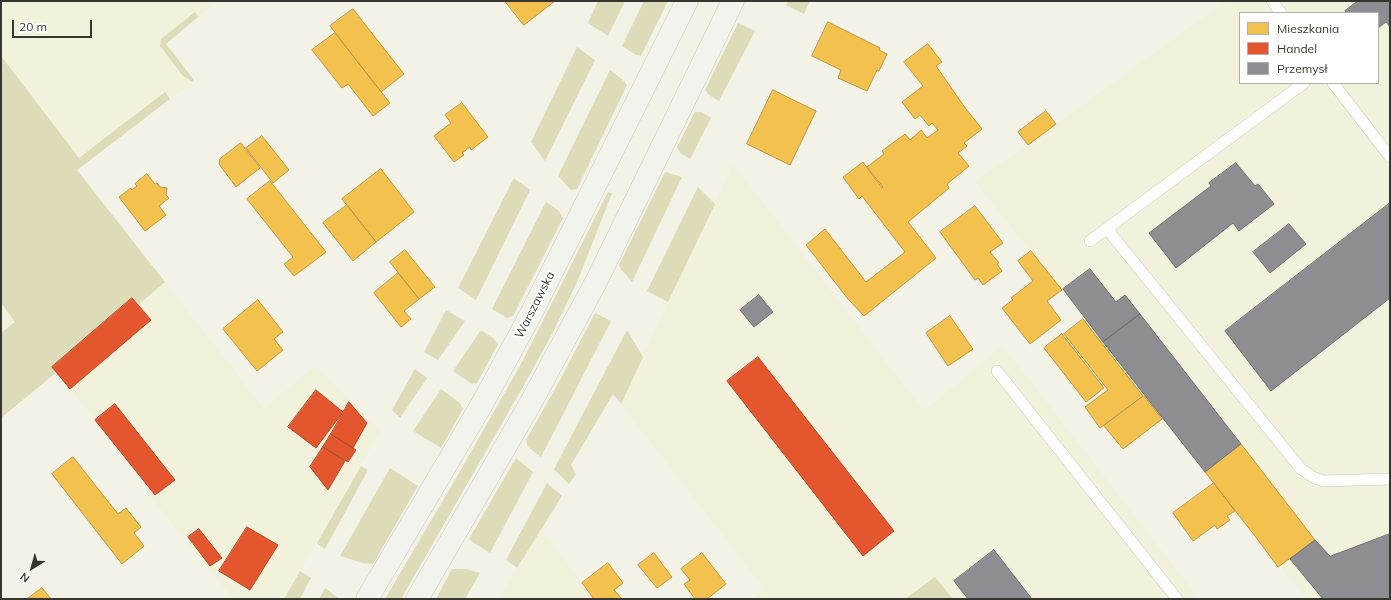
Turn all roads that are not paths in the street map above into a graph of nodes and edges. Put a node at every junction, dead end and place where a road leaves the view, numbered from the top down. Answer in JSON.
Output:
{"nodes":[{"id":1,"x":687,"y":1,"type":"edge"},
{"id":2,"x":733,"y":1,"type":"edge"},
{"id":3,"x":1272,"y":1,"type":"edge"},
{"id":4,"x":1280,"y":12,"type":"edge"},
{"id":5,"x":1303,"y":84,"type":"edge"},
{"id":6,"x":1334,"y":84,"type":"edge"},
{"id":7,"x":1390,"y":157,"type":"edge"},
{"id":8,"x":1107,"y":229,"type":"junction"},
{"id":9,"x":1090,"y":241,"type":"dead end"},
{"id":10,"x":997,"y":371,"type":"dead end"},
{"id":11,"x":1390,"y":479,"type":"edge"},
{"id":12,"x":367,"y":599,"type":"edge"},
{"id":13,"x":417,"y":599,"type":"edge"},
{"id":14,"x":1177,"y":599,"type":"edge"}],
"edges":[{"from":1,"to":12,"type":"main road","name":"Warszawska"},
{"from":2,"to":13,"type":"main road"},
{"from":3,"to":4,"type":"lane"},
{"from":5,"to":8,"type":"lane"},
{"from":6,"to":7,"type":"lane"},
{"from":8,"to":9,"type":"lane"},
{"from":8,"to":11,"type":"lane"},
{"from":10,"to":14,"type":"lane"}]}
